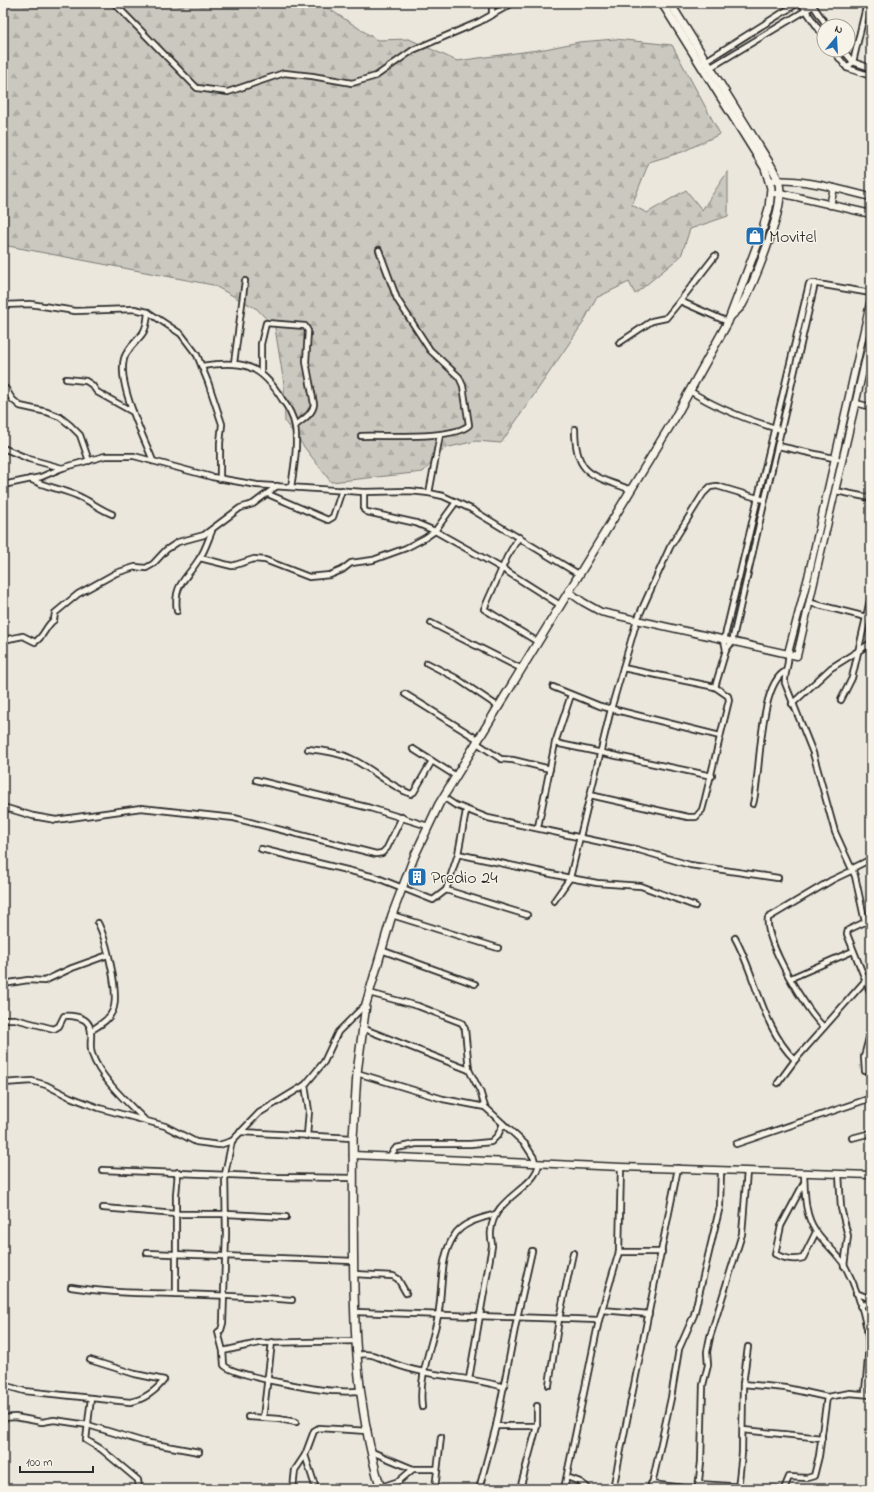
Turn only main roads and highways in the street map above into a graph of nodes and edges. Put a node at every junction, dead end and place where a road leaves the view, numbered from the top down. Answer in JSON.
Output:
{"nodes":[{"id":1,"x":662,"y":3,"type":"edge"},
{"id":2,"x":670,"y":3,"type":"edge"},
{"id":3,"x":679,"y":23,"type":"junction"},
{"id":4,"x":757,"y":148,"type":"junction"},
{"id":5,"x":761,"y":235,"type":"junction"},
{"id":6,"x":769,"y":238,"type":"junction"},
{"id":7,"x":749,"y":266,"type":"junction"},
{"id":8,"x":758,"y":268,"type":"junction"},
{"id":9,"x":730,"y":319,"type":"junction"},
{"id":10,"x":381,"y":1488,"type":"edge"}],
"edges":[{"from":1,"to":3,"type":"main road"},
{"from":2,"to":3,"type":"main road"},
{"from":3,"to":4,"type":"main road"},
{"from":4,"to":5,"type":"main road"},
{"from":4,"to":6,"type":"main road"},
{"from":5,"to":6,"type":"main road"},
{"from":5,"to":7,"type":"main road"},
{"from":6,"to":8,"type":"main road"},
{"from":7,"to":8,"type":"main road"},
{"from":7,"to":9,"type":"main road"},
{"from":8,"to":9,"type":"main road"},
{"from":9,"to":10,"type":"main road"}]}
